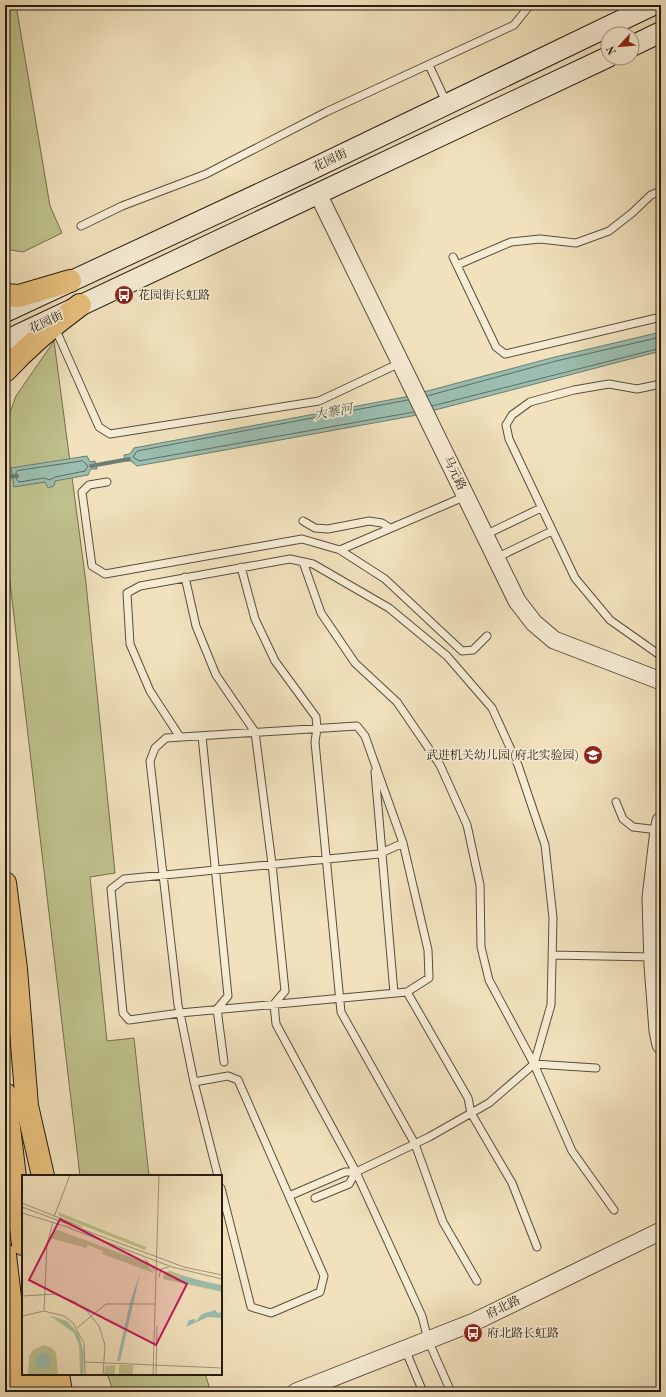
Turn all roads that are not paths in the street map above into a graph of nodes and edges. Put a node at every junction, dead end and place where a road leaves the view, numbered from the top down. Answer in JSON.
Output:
{"nodes":[{"id":1,"x":530,"y":5,"type":"edge"},
{"id":2,"x":653,"y":5,"type":"edge"},
{"id":3,"x":661,"y":32,"type":"edge"},
{"id":4,"x":640,"y":42,"type":"edge"},
{"id":5,"x":600,"y":61,"type":"edge"},
{"id":6,"x":429,"y":65,"type":"junction"},
{"id":7,"x":447,"y":104,"type":"junction"},
{"id":8,"x":661,"y":191,"type":"edge"},
{"id":9,"x":318,"y":194,"type":"junction"},
{"id":10,"x":81,"y":226,"type":"dead end"},
{"id":11,"x":453,"y":257,"type":"dead end"},
{"id":12,"x":457,"y":265,"type":"junction"},
{"id":13,"x":70,"y":281,"type":"junction"},
{"id":14,"x":5,"y":295,"type":"edge"},
{"id":15,"x":80,"y":306,"type":"joint"},
{"id":16,"x":5,"y":312,"type":"edge"},
{"id":17,"x":661,"y":317,"type":"edge"},
{"id":18,"x":52,"y":322,"type":"junction"},
{"id":19,"x":5,"y":341,"type":"edge"},
{"id":20,"x":401,"y":363,"type":"junction"},
{"id":21,"x":5,"y":370,"type":"edge"},
{"id":22,"x":661,"y":384,"type":"edge"},
{"id":23,"x":106,"y":482,"type":"dead end"},
{"id":24,"x":466,"y":496,"type":"junction"},
{"id":25,"x":541,"y":508,"type":"junction"},
{"id":26,"x":303,"y":521,"type":"dead end"},
{"id":27,"x":390,"y":528,"type":"junction"},
{"id":28,"x":552,"y":531,"type":"junction"},
{"id":29,"x":485,"y":535,"type":"junction"},
{"id":30,"x":340,"y":550,"type":"junction"},
{"id":31,"x":496,"y":558,"type":"junction"},
{"id":32,"x":303,"y":562,"type":"junction"},
{"id":33,"x":241,"y":567,"type":"junction"},
{"id":34,"x":185,"y":577,"type":"junction"},
{"id":35,"x":487,"y":636,"type":"dead end"},
{"id":36,"x":661,"y":656,"type":"edge"},
{"id":37,"x":661,"y":681,"type":"edge"},
{"id":38,"x":317,"y":728,"type":"junction"},
{"id":39,"x":255,"y":732,"type":"junction"},
{"id":40,"x":202,"y":736,"type":"junction"},
{"id":41,"x":180,"y":737,"type":"junction"},
{"id":42,"x":374,"y":762,"type":"junction"},
{"id":43,"x":616,"y":802,"type":"dead end"},
{"id":44,"x":660,"y":826,"type":"edge"},
{"id":45,"x":403,"y":843,"type":"junction"},
{"id":46,"x":382,"y":852,"type":"junction"},
{"id":47,"x":326,"y":859,"type":"junction"},
{"id":48,"x":272,"y":864,"type":"junction"},
{"id":49,"x":215,"y":869,"type":"junction"},
{"id":50,"x":163,"y":874,"type":"junction"},
{"id":51,"x":5,"y":882,"type":"edge"},
{"id":52,"x":552,"y":955,"type":"junction"},
{"id":53,"x":652,"y":957,"type":"junction"},
{"id":54,"x":407,"y":992,"type":"junction"},
{"id":55,"x":394,"y":993,"type":"junction"},
{"id":56,"x":339,"y":998,"type":"junction"},
{"id":57,"x":274,"y":1004,"type":"junction"},
{"id":58,"x":217,"y":1009,"type":"junction"},
{"id":59,"x":5,"y":1012,"type":"edge"},
{"id":60,"x":180,"y":1013,"type":"junction"},
{"id":61,"x":661,"y":1045,"type":"edge"},
{"id":62,"x":224,"y":1062,"type":"dead end"},
{"id":63,"x":534,"y":1064,"type":"junction"},
{"id":64,"x":596,"y":1068,"type":"dead end"},
{"id":65,"x":194,"y":1082,"type":"junction"},
{"id":66,"x":5,"y":1094,"type":"edge"},
{"id":67,"x":471,"y":1113,"type":"junction"},
{"id":68,"x":415,"y":1144,"type":"junction"},
{"id":69,"x":356,"y":1172,"type":"junction"},
{"id":70,"x":43,"y":1175,"type":"edge"},
{"id":71,"x":218,"y":1175,"type":"edge"},
{"id":72,"x":19,"y":1179,"type":"edge"},
{"id":73,"x":222,"y":1192,"type":"edge"},
{"id":74,"x":289,"y":1196,"type":"junction"},
{"id":75,"x":315,"y":1198,"type":"dead end"},
{"id":76,"x":22,"y":1204,"type":"edge"},
{"id":77,"x":614,"y":1210,"type":"dead end"},
{"id":78,"x":22,"y":1228,"type":"edge"},
{"id":79,"x":661,"y":1231,"type":"edge"},
{"id":80,"x":537,"y":1247,"type":"dead end"},
{"id":81,"x":5,"y":1254,"type":"edge"},
{"id":82,"x":477,"y":1281,"type":"dead end"},
{"id":83,"x":5,"y":1320,"type":"edge"},
{"id":84,"x":428,"y":1340,"type":"junction"},
{"id":85,"x":405,"y":1349,"type":"junction"},
{"id":86,"x":38,"y":1375,"type":"edge"},
{"id":87,"x":47,"y":1375,"type":"edge"},
{"id":88,"x":58,"y":1375,"type":"edge"},
{"id":89,"x":69,"y":1375,"type":"edge"},
{"id":90,"x":13,"y":1392,"type":"edge"},
{"id":91,"x":20,"y":1392,"type":"edge"},
{"id":92,"x":40,"y":1392,"type":"edge"},
{"id":93,"x":50,"y":1392,"type":"edge"},
{"id":94,"x":61,"y":1392,"type":"edge"},
{"id":95,"x":71,"y":1392,"type":"edge"},
{"id":96,"x":296,"y":1392,"type":"edge"},
{"id":97,"x":423,"y":1392,"type":"edge"},
{"id":98,"x":451,"y":1392,"type":"edge"}],
"edges":[{"from":1,"to":6,"type":"lane"},
{"from":2,"to":7,"type":"main road","name":"花园街"},
{"from":3,"to":4,"type":"main road"},
{"from":5,"to":9,"type":"main road"},
{"from":6,"to":7,"type":"lane"},
{"from":6,"to":10,"type":"lane"},
{"from":7,"to":13,"type":"main road","name":"花园街"},
{"from":8,"to":12,"type":"lane"},
{"from":9,"to":15,"type":"main road"},
{"from":9,"to":20,"type":"street","name":"马元路"},
{"from":11,"to":12,"type":"lane"},
{"from":12,"to":17,"type":"lane"},
{"from":13,"to":14,"type":"main road"},
{"from":13,"to":16,"type":"main road","name":"花园街"},
{"from":15,"to":18,"type":"main road"},
{"from":18,"to":19,"type":"main road","name":"花园街"},
{"from":18,"to":20,"type":"lane"},
{"from":18,"to":21,"type":"main road"},
{"from":20,"to":24,"type":"street","name":"马元路"},
{"from":22,"to":25,"type":"lane"},
{"from":23,"to":30,"type":"lane"},
{"from":24,"to":27,"type":"lane"},
{"from":24,"to":29,"type":"street","name":"马元路"},
{"from":25,"to":28,"type":"lane"},
{"from":25,"to":29,"type":"lane"},
{"from":26,"to":27,"type":"lane"},
{"from":27,"to":30,"type":"lane"},
{"from":28,"to":31,"type":"lane"},
{"from":28,"to":36,"type":"lane"},
{"from":29,"to":31,"type":"street","name":"马元路"},
{"from":30,"to":35,"type":"lane"},
{"from":31,"to":37,"type":"street","name":"马元路"},
{"from":32,"to":33,"type":"lane"},
{"from":32,"to":52,"type":"lane"},
{"from":32,"to":63,"type":"lane"},
{"from":33,"to":34,"type":"lane"},
{"from":33,"to":38,"type":"lane"},
{"from":34,"to":39,"type":"lane"},
{"from":34,"to":41,"type":"lane"},
{"from":38,"to":39,"type":"lane"},
{"from":38,"to":42,"type":"lane"},
{"from":38,"to":47,"type":"lane"},
{"from":39,"to":40,"type":"lane"},
{"from":39,"to":48,"type":"lane"},
{"from":40,"to":41,"type":"lane"},
{"from":40,"to":49,"type":"lane"},
{"from":41,"to":50,"type":"lane"},
{"from":42,"to":45,"type":"lane"},
{"from":42,"to":46,"type":"lane"},
{"from":43,"to":44,"type":"lane"},
{"from":44,"to":53,"type":"street"},
{"from":45,"to":46,"type":"lane"},
{"from":45,"to":54,"type":"lane"},
{"from":46,"to":47,"type":"lane"},
{"from":46,"to":55,"type":"lane"},
{"from":47,"to":48,"type":"lane"},
{"from":47,"to":56,"type":"lane"},
{"from":48,"to":49,"type":"lane"},
{"from":48,"to":57,"type":"lane"},
{"from":49,"to":50,"type":"lane"},
{"from":49,"to":58,"type":"lane"},
{"from":50,"to":60,"type":"lane"},
{"from":50,"to":60,"type":"lane"},
{"from":51,"to":70,"type":"main road"},
{"from":52,"to":53,"type":"lane"},
{"from":52,"to":63,"type":"lane"},
{"from":53,"to":61,"type":"street"},
{"from":54,"to":55,"type":"lane"},
{"from":54,"to":67,"type":"lane"},
{"from":55,"to":56,"type":"lane"},
{"from":56,"to":57,"type":"lane"},
{"from":56,"to":68,"type":"lane"},
{"from":57,"to":58,"type":"lane"},
{"from":57,"to":69,"type":"lane"},
{"from":58,"to":60,"type":"lane"},
{"from":58,"to":62,"type":"lane"},
{"from":59,"to":72,"type":"main road"},
{"from":60,"to":65,"type":"lane"},
{"from":63,"to":64,"type":"lane"},
{"from":63,"to":67,"type":"lane"},
{"from":63,"to":77,"type":"lane"},
{"from":65,"to":71,"type":"lane"},
{"from":65,"to":74,"type":"lane"},
{"from":66,"to":72,"type":"main road"},
{"from":67,"to":68,"type":"lane"},
{"from":67,"to":80,"type":"lane"},
{"from":68,"to":69,"type":"lane"},
{"from":68,"to":82,"type":"lane"},
{"from":69,"to":74,"type":"lane"},
{"from":69,"to":75,"type":"lane"},
{"from":69,"to":84,"type":"lane"},
{"from":72,"to":76,"type":"main road"},
{"from":72,"to":78,"type":"main road"},
{"from":73,"to":74,"type":"lane"},
{"from":79,"to":84,"type":"street","name":"府北路"},
{"from":81,"to":91,"type":"main road"},
{"from":83,"to":90,"type":"main road"},
{"from":84,"to":85,"type":"street","name":"府北路"},
{"from":84,"to":98,"type":"lane"},
{"from":85,"to":96,"type":"street","name":"府北路"},
{"from":85,"to":97,"type":"lane"},
{"from":86,"to":92,"type":"main road"},
{"from":87,"to":93,"type":"main road"},
{"from":88,"to":94,"type":"main road"},
{"from":89,"to":95,"type":"main road"}]}
